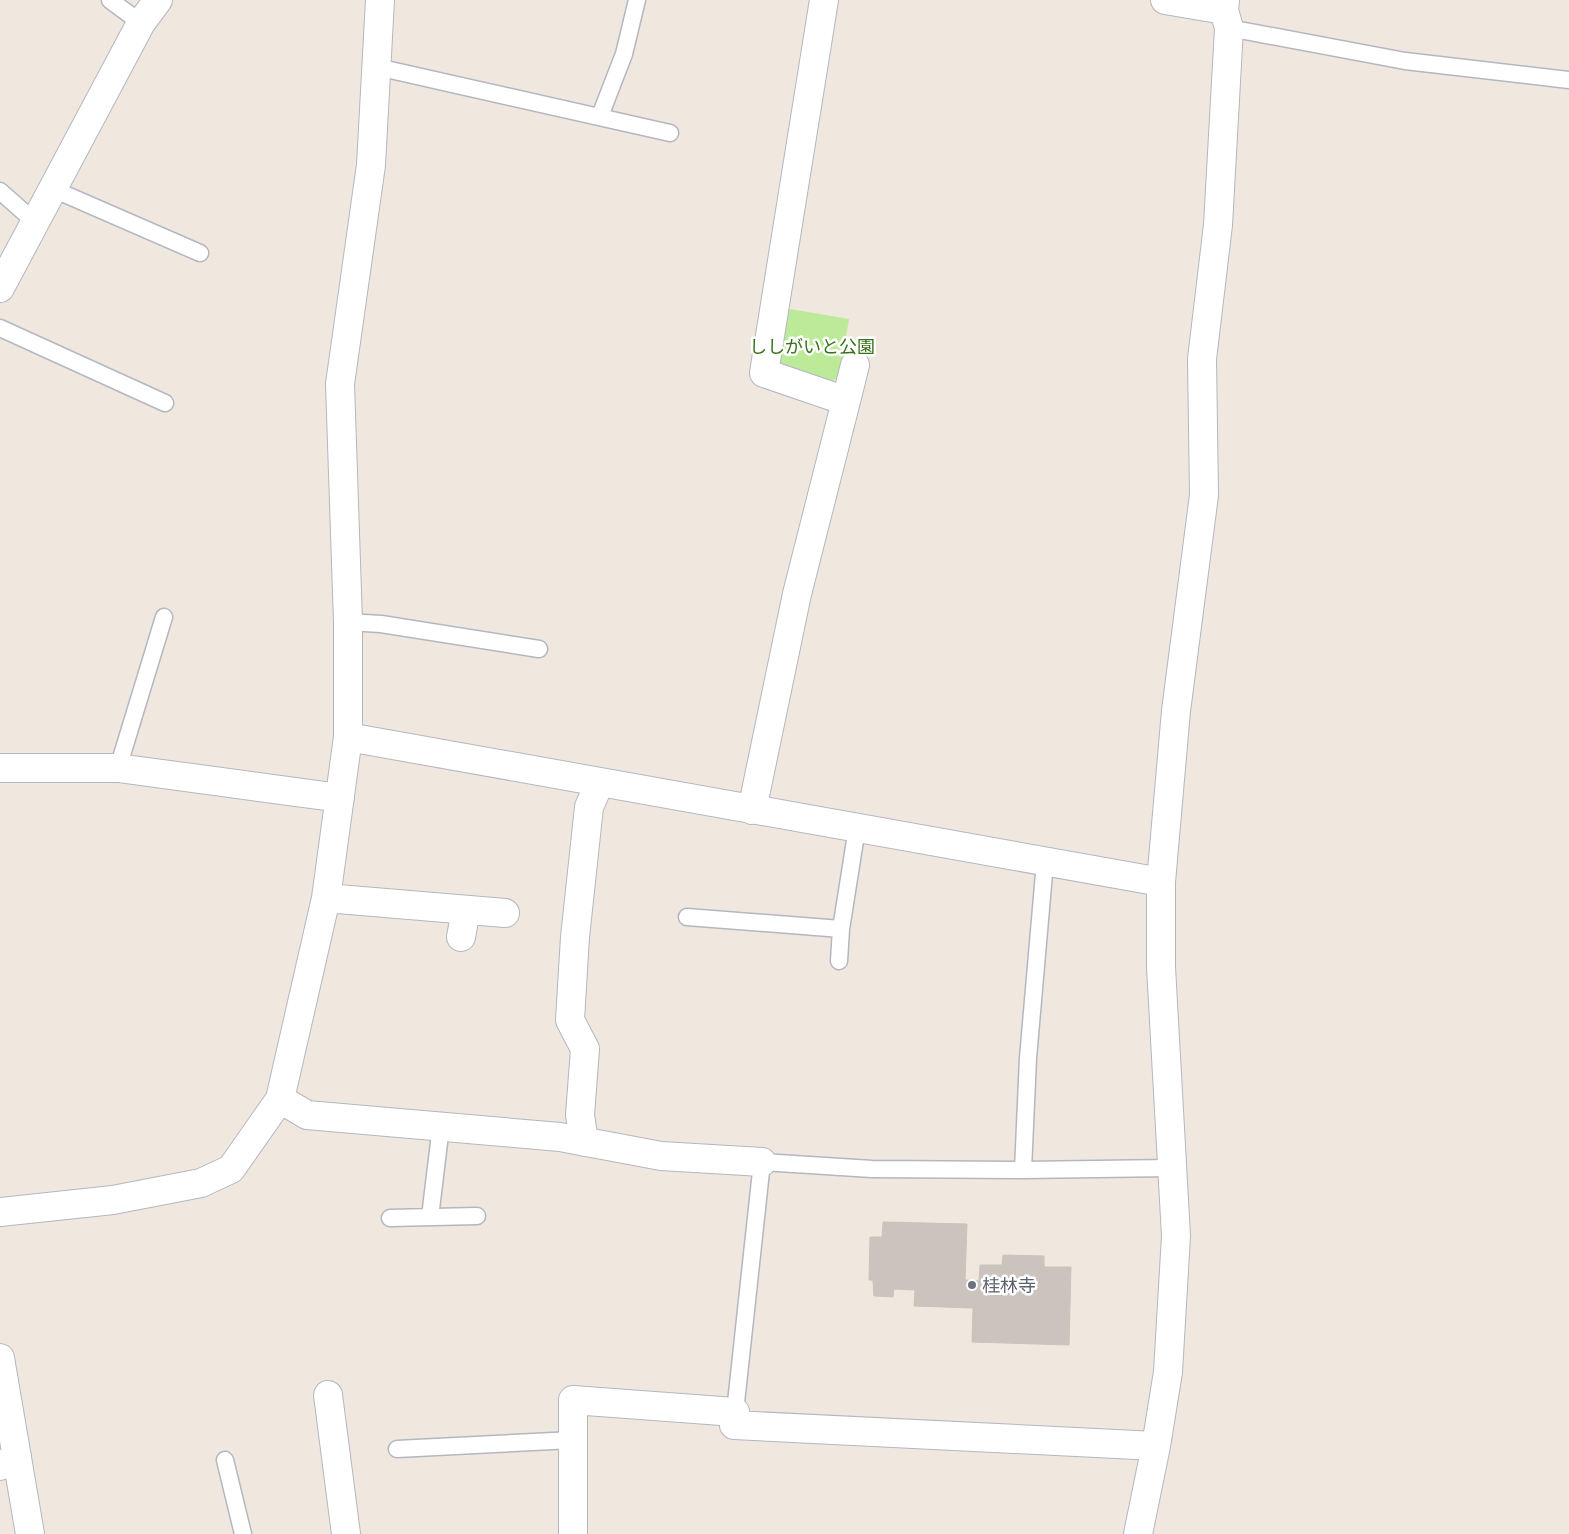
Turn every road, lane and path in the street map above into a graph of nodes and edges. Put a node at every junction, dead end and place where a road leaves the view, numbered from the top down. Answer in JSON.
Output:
{"nodes":[{"id":1,"x":110,"y":0,"type":"edge"},
{"id":2,"x":158,"y":0,"type":"edge"},
{"id":3,"x":380,"y":0,"type":"edge"},
{"id":4,"x":637,"y":0,"type":"edge"},
{"id":5,"x":824,"y":0,"type":"edge"},
{"id":6,"x":1165,"y":0,"type":"edge"},
{"id":7,"x":1226,"y":13,"type":"edge"},
{"id":8,"x":141,"y":23,"type":"junction"},
{"id":9,"x":377,"y":67,"type":"junction"},
{"id":10,"x":1569,"y":80,"type":"edge"},
{"id":11,"x":600,"y":116,"type":"junction"},
{"id":12,"x":670,"y":133,"type":"dead end"},
{"id":13,"x":53,"y":189,"type":"junction"},
{"id":14,"x":0,"y":191,"type":"edge"},
{"id":15,"x":35,"y":222,"type":"junction"},
{"id":16,"x":200,"y":253,"type":"dead end"},
{"id":17,"x":0,"y":288,"type":"edge"},
{"id":18,"x":0,"y":328,"type":"edge"},
{"id":19,"x":855,"y":365,"type":"dead end"},
{"id":20,"x":846,"y":401,"type":"junction"},
{"id":21,"x":165,"y":403,"type":"dead end"},
{"id":22,"x":164,"y":617,"type":"dead end"},
{"id":23,"x":348,"y":622,"type":"junction"},
{"id":24,"x":539,"y":649,"type":"dead end"},
{"id":25,"x":348,"y":737,"type":"junction"},
{"id":26,"x":0,"y":768,"type":"edge"},
{"id":27,"x":118,"y":768,"type":"junction"},
{"id":28,"x":600,"y":782,"type":"junction"},
{"id":29,"x":340,"y":798,"type":"junction"},
{"id":30,"x":752,"y":810,"type":"junction"},
{"id":31,"x":857,"y":828,"type":"junction"},
{"id":32,"x":1045,"y":862,"type":"junction"},
{"id":33,"x":1161,"y":882,"type":"junction"},
{"id":34,"x":326,"y":898,"type":"junction"},
{"id":35,"x":466,"y":910,"type":"junction"},
{"id":36,"x":505,"y":913,"type":"dead end"},
{"id":37,"x":687,"y":917,"type":"dead end"},
{"id":38,"x":841,"y":929,"type":"junction"},
{"id":39,"x":461,"y":937,"type":"dead end"},
{"id":40,"x":839,"y":961,"type":"dead end"},
{"id":41,"x":280,"y":1099,"type":"junction"},
{"id":42,"x":441,"y":1126,"type":"junction"},
{"id":43,"x":584,"y":1142,"type":"junction"},
{"id":44,"x":762,"y":1162,"type":"junction"},
{"id":45,"x":1170,"y":1168,"type":"junction"},
{"id":46,"x":1023,"y":1170,"type":"junction"},
{"id":47,"x":0,"y":1212,"type":"edge"},
{"id":48,"x":430,"y":1216,"type":"junction"},
{"id":49,"x":476,"y":1216,"type":"dead end"},
{"id":50,"x":390,"y":1218,"type":"dead end"},
{"id":51,"x":0,"y":1358,"type":"edge"},
{"id":52,"x":328,"y":1395,"type":"dead end"},
{"id":53,"x":734,"y":1412,"type":"junction"},
{"id":54,"x":573,"y":1440,"type":"junction"},
{"id":55,"x":1156,"y":1446,"type":"junction"},
{"id":56,"x":397,"y":1449,"type":"dead end"},
{"id":57,"x":225,"y":1460,"type":"dead end"},
{"id":58,"x":8,"y":1461,"type":"edge"},
{"id":59,"x":30,"y":1534,"type":"edge"},
{"id":60,"x":243,"y":1534,"type":"edge"},
{"id":61,"x":346,"y":1534,"type":"edge"},
{"id":62,"x":573,"y":1534,"type":"edge"},
{"id":63,"x":1138,"y":1534,"type":"edge"}],
"edges":[{"from":1,"to":8,"type":"lane"},
{"from":2,"to":8,"type":"street"},
{"from":3,"to":9,"type":"street"},
{"from":4,"to":11,"type":"lane"},
{"from":5,"to":20,"type":"street"},
{"from":6,"to":7,"type":"street"},
{"from":7,"to":10,"type":"lane"},
{"from":7,"to":33,"type":"street"},
{"from":8,"to":13,"type":"street"},
{"from":9,"to":11,"type":"lane"},
{"from":9,"to":23,"type":"street"},
{"from":11,"to":12,"type":"lane"},
{"from":13,"to":15,"type":"street"},
{"from":13,"to":16,"type":"lane"},
{"from":14,"to":15,"type":"lane"},
{"from":15,"to":17,"type":"street"},
{"from":18,"to":21,"type":"lane"},
{"from":19,"to":20,"type":"street"},
{"from":20,"to":30,"type":"street"},
{"from":22,"to":27,"type":"lane"},
{"from":23,"to":24,"type":"lane"},
{"from":23,"to":25,"type":"street"},
{"from":25,"to":28,"type":"street"},
{"from":25,"to":29,"type":"street"},
{"from":26,"to":27,"type":"street"},
{"from":27,"to":29,"type":"street"},
{"from":28,"to":30,"type":"street"},
{"from":28,"to":43,"type":"street"},
{"from":29,"to":34,"type":"street"},
{"from":30,"to":31,"type":"street"},
{"from":31,"to":32,"type":"street"},
{"from":31,"to":38,"type":"lane"},
{"from":32,"to":33,"type":"street"},
{"from":32,"to":46,"type":"lane"},
{"from":33,"to":45,"type":"street"},
{"from":34,"to":35,"type":"street"},
{"from":34,"to":41,"type":"street"},
{"from":35,"to":36,"type":"street"},
{"from":35,"to":39,"type":"street"},
{"from":37,"to":38,"type":"lane"},
{"from":38,"to":40,"type":"lane"},
{"from":41,"to":42,"type":"street"},
{"from":41,"to":47,"type":"street"},
{"from":42,"to":43,"type":"street"},
{"from":42,"to":48,"type":"lane"},
{"from":43,"to":44,"type":"street"},
{"from":44,"to":46,"type":"lane"},
{"from":44,"to":53,"type":"lane"},
{"from":45,"to":46,"type":"lane"},
{"from":45,"to":55,"type":"street"},
{"from":48,"to":49,"type":"lane"},
{"from":48,"to":50,"type":"lane"},
{"from":51,"to":58,"type":"street"},
{"from":52,"to":61,"type":"street"},
{"from":53,"to":54,"type":"street"},
{"from":53,"to":55,"type":"street"},
{"from":54,"to":56,"type":"lane"},
{"from":54,"to":62,"type":"street"},
{"from":55,"to":63,"type":"street"},
{"from":57,"to":60,"type":"lane"},
{"from":58,"to":59,"type":"street"}]}
